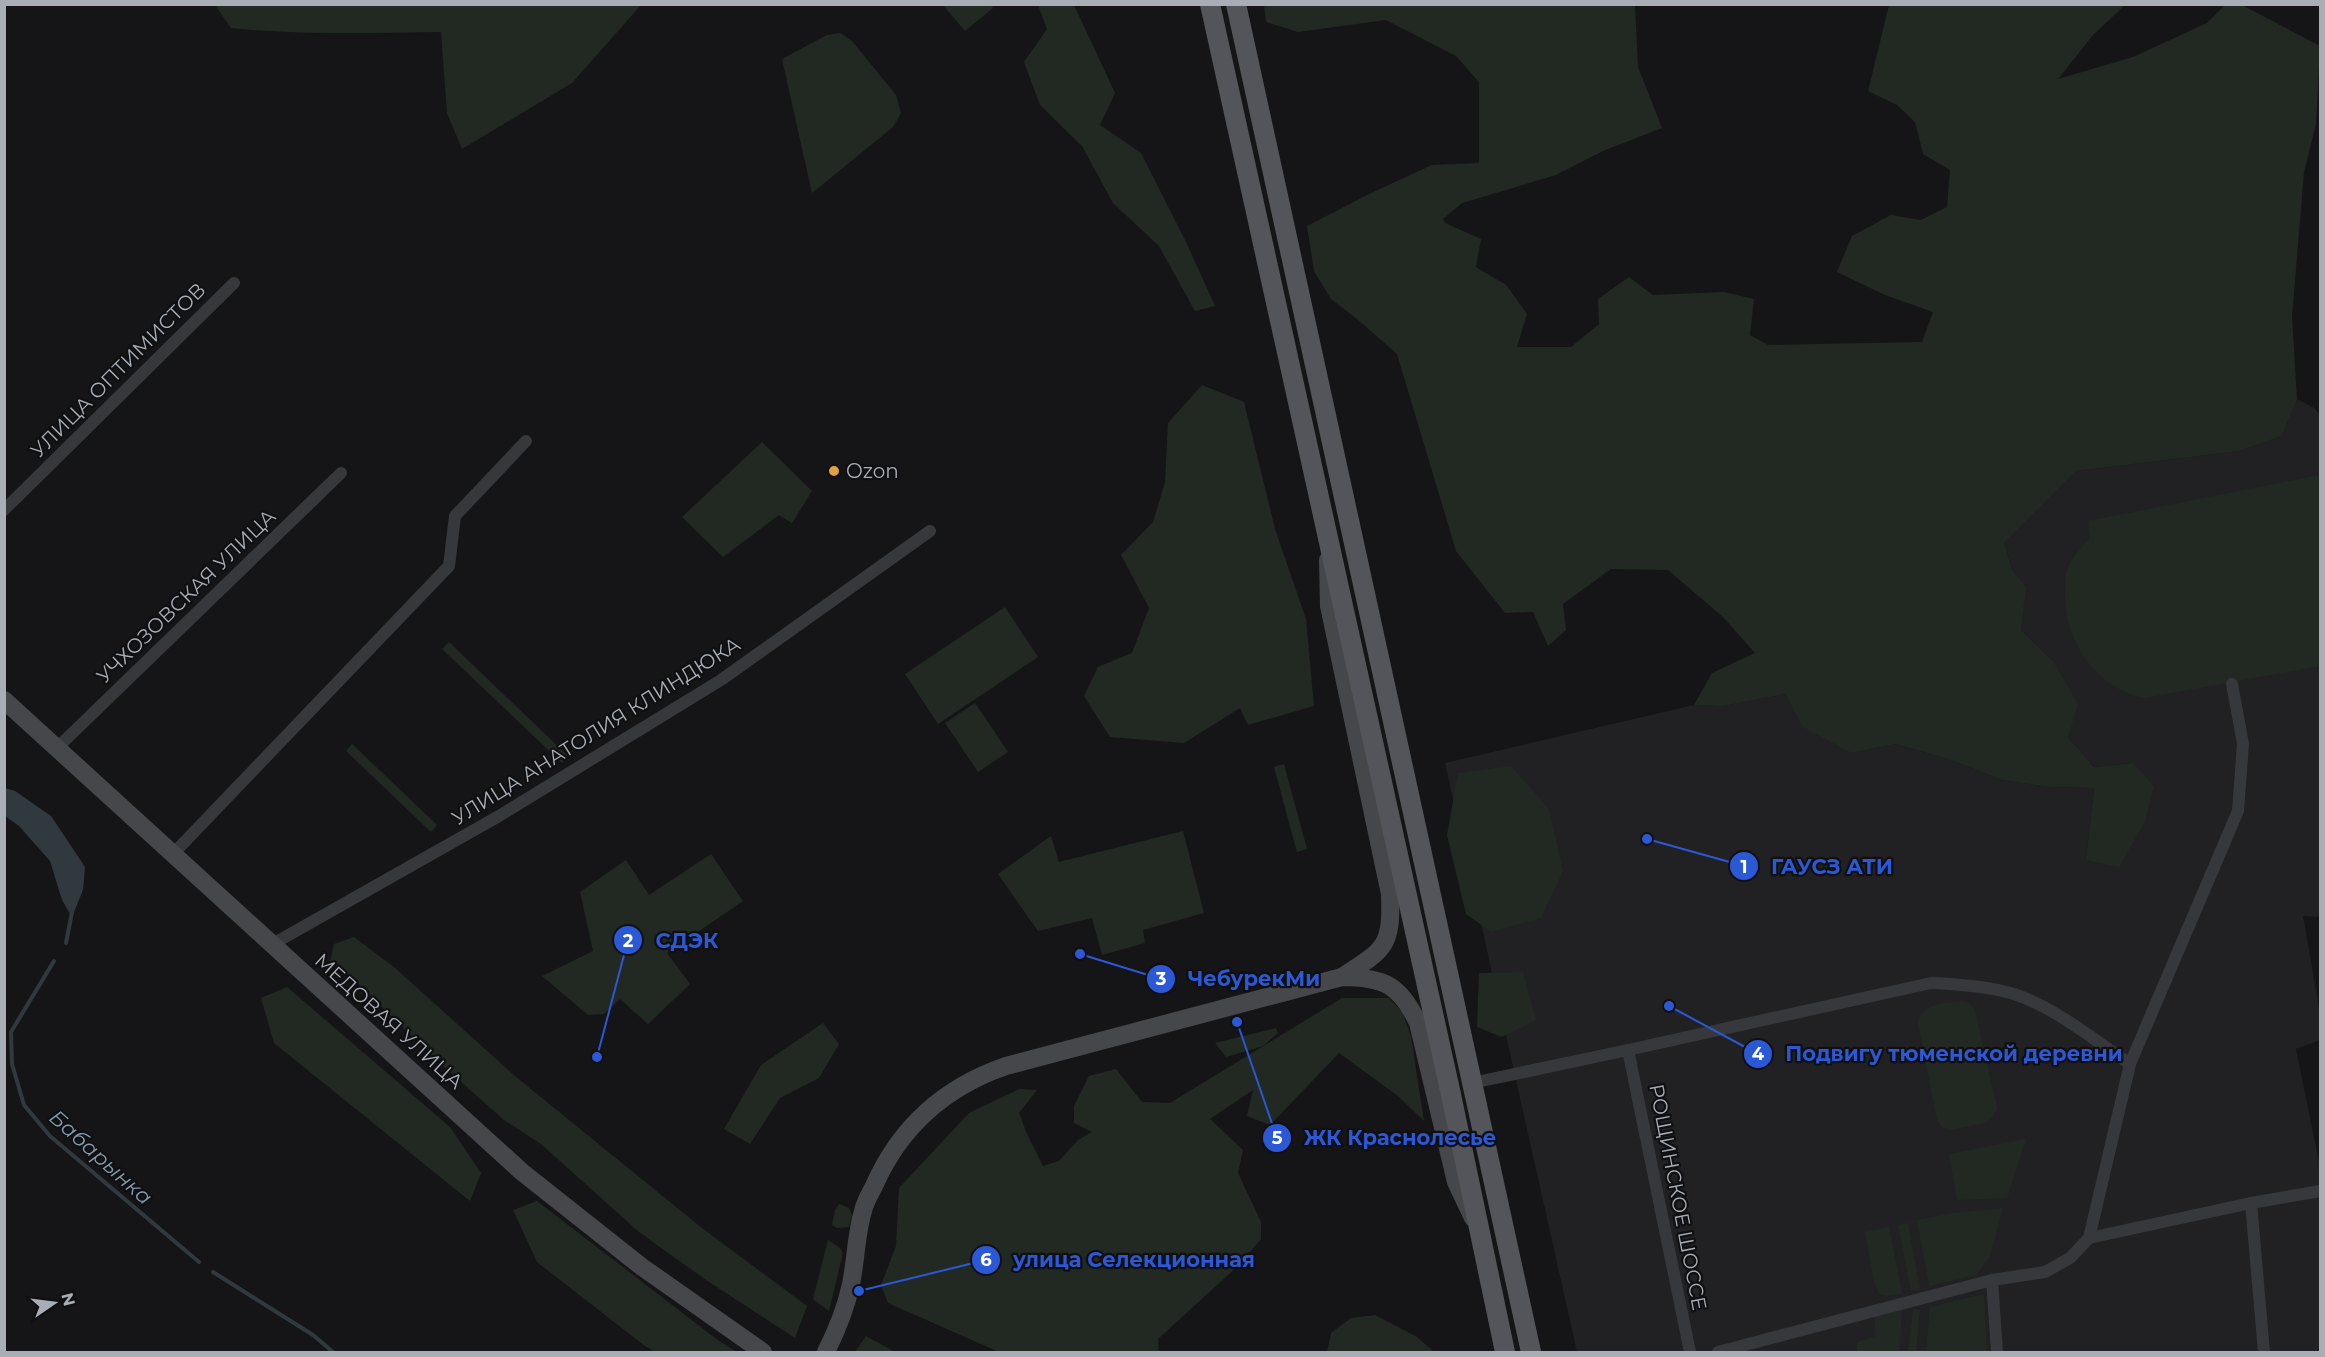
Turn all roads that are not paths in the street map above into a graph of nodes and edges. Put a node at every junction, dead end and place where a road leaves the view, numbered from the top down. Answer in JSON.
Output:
{"nodes":[{"id":1,"x":1210,"y":4,"type":"edge"},
{"id":2,"x":1236,"y":4,"type":"edge"},
{"id":3,"x":234,"y":282,"type":"dead end"},
{"id":4,"x":526,"y":441,"type":"dead end"},
{"id":5,"x":341,"y":473,"type":"dead end"},
{"id":6,"x":4,"y":510,"type":"edge"},
{"id":7,"x":930,"y":531,"type":"dead end"},
{"id":8,"x":1328,"y":538,"type":"junction"},
{"id":9,"x":2232,"y":684,"type":"dead end"},
{"id":10,"x":4,"y":700,"type":"edge"},
{"id":11,"x":58,"y":747,"type":"junction"},
{"id":12,"x":173,"y":854,"type":"junction"},
{"id":13,"x":271,"y":945,"type":"junction"},
{"id":14,"x":1342,"y":977,"type":"junction"},
{"id":15,"x":1628,"y":1050,"type":"junction"},
{"id":16,"x":2130,"y":1064,"type":"junction"},
{"id":17,"x":1472,"y":1083,"type":"junction"},
{"id":18,"x":2320,"y":1191,"type":"edge"},
{"id":19,"x":2252,"y":1203,"type":"junction"},
{"id":20,"x":1480,"y":1233,"type":"junction"},
{"id":21,"x":2089,"y":1238,"type":"junction"},
{"id":22,"x":1510,"y":1256,"type":"junction"},
{"id":23,"x":1992,"y":1280,"type":"junction"},
{"id":24,"x":764,"y":1353,"type":"edge"},
{"id":25,"x":826,"y":1353,"type":"edge"},
{"id":26,"x":1495,"y":1353,"type":"edge"},
{"id":27,"x":1504,"y":1353,"type":"edge"},
{"id":28,"x":1531,"y":1353,"type":"edge"},
{"id":29,"x":1540,"y":1353,"type":"edge"},
{"id":30,"x":1690,"y":1353,"type":"edge"},
{"id":31,"x":1718,"y":1353,"type":"edge"},
{"id":32,"x":1997,"y":1353,"type":"edge"},
{"id":33,"x":2264,"y":1353,"type":"edge"}],
"edges":[{"from":1,"to":8,"type":"main road"},
{"from":2,"to":17,"type":"main road"},
{"from":3,"to":6,"type":"street","name":"УЛИЦА ОПТИМИСТОВ"},
{"from":4,"to":12,"type":"street"},
{"from":5,"to":11,"type":"street","name":"УЧХОЗОВСКАЯ УЛИЦА"},
{"from":7,"to":13,"type":"street","name":"УЛИЦА АНАТОЛИЯ КЛИНДЮКА"},
{"from":8,"to":14,"type":"street"},
{"from":8,"to":20,"type":"main road"},
{"from":9,"to":16,"type":"street"},
{"from":10,"to":11,"type":"street","name":"МЕДОВАЯ УЛИЦА"},
{"from":11,"to":12,"type":"street","name":"МЕДОВАЯ УЛИЦА"},
{"from":12,"to":13,"type":"street","name":"МЕДОВАЯ УЛИЦА"},
{"from":13,"to":24,"type":"street","name":"МЕДОВАЯ УЛИЦА"},
{"from":14,"to":20,"type":"street"},
{"from":14,"to":25,"type":"street"},
{"from":15,"to":16,"type":"street"},
{"from":15,"to":17,"type":"street"},
{"from":15,"to":30,"type":"street","name":"РОЩИНСКОЕ ШОССЕ"},
{"from":16,"to":21,"type":"street"},
{"from":17,"to":22,"type":"main road"},
{"from":18,"to":19,"type":"street"},
{"from":19,"to":21,"type":"street"},
{"from":19,"to":33,"type":"street"},
{"from":20,"to":26,"type":"main road"},
{"from":20,"to":27,"type":"main road"},
{"from":21,"to":23,"type":"street"},
{"from":22,"to":28,"type":"main road"},
{"from":22,"to":29,"type":"main road"},
{"from":23,"to":31,"type":"street"},
{"from":23,"to":32,"type":"street"}]}
